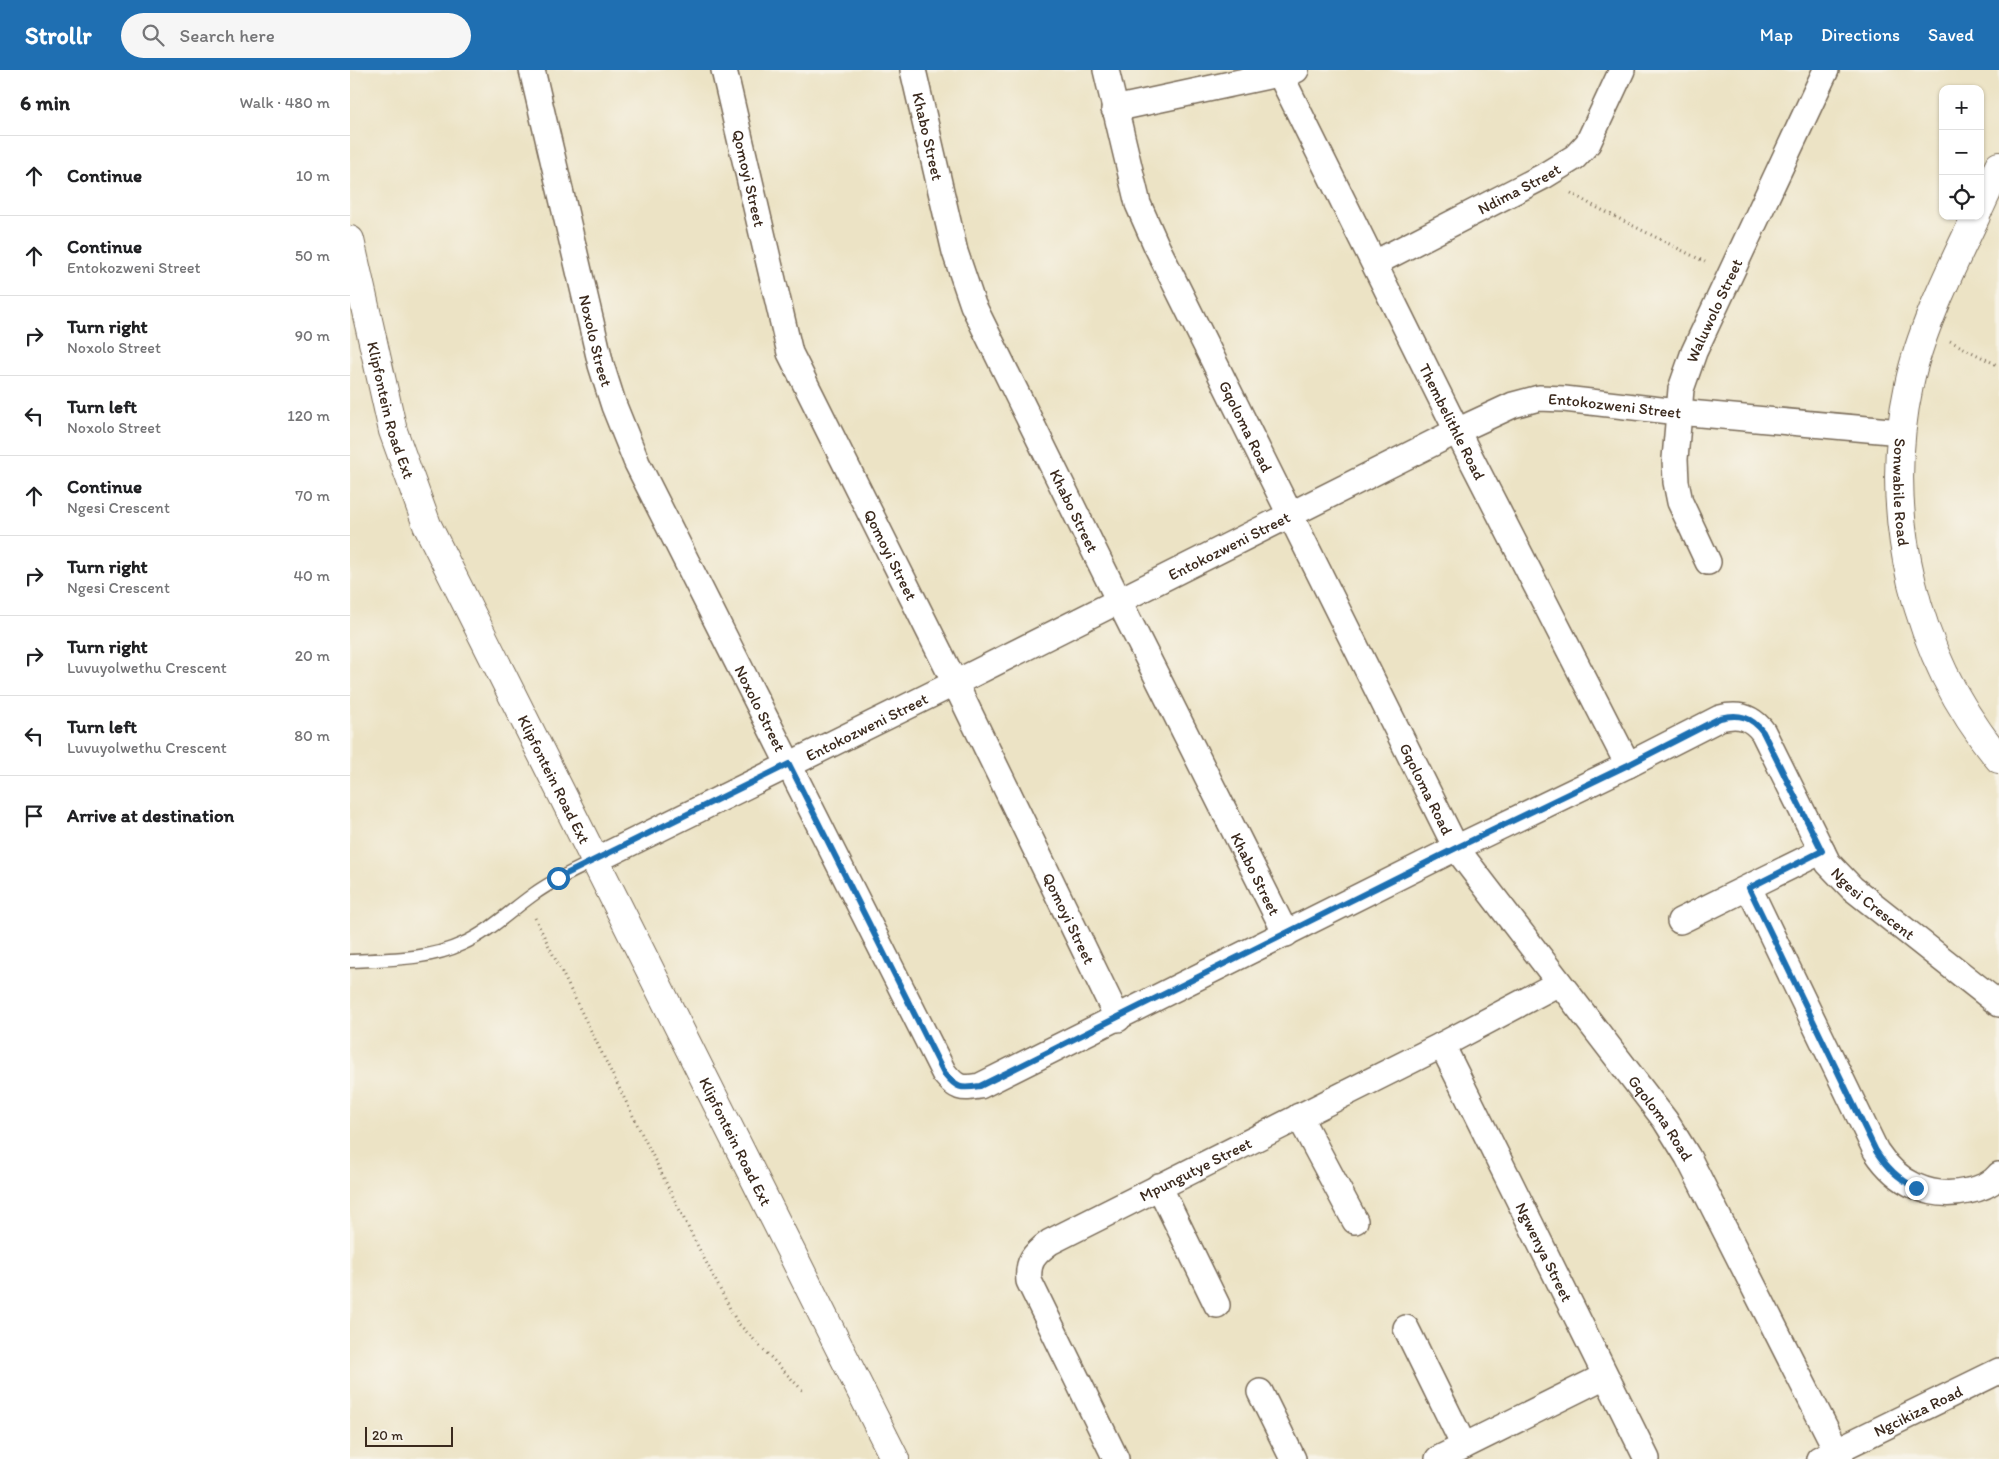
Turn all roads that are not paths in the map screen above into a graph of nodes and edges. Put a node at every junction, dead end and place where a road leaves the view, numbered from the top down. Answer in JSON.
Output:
{"nodes":[{"id":1,"x":532,"y":70,"type":"edge"},
{"id":2,"x":724,"y":70,"type":"edge"},
{"id":3,"x":913,"y":70,"type":"edge"},
{"id":4,"x":1106,"y":70,"type":"edge"},
{"id":5,"x":1622,"y":70,"type":"edge"},
{"id":6,"x":1826,"y":70,"type":"edge"},
{"id":7,"x":1288,"y":72,"type":"edge"},
{"id":8,"x":1114,"y":109,"type":"junction"},
{"id":9,"x":1999,"y":166,"type":"edge"},
{"id":10,"x":1984,"y":198,"type":"edge"},
{"id":11,"x":1974,"y":220,"type":"edge"},
{"id":12,"x":352,"y":259,"type":"edge"},
{"id":13,"x":1375,"y":263,"type":"junction"},
{"id":14,"x":1678,"y":412,"type":"junction"},
{"id":15,"x":1457,"y":431,"type":"junction"},
{"id":16,"x":1901,"y":432,"type":"junction"},
{"id":17,"x":1291,"y":516,"type":"junction"},
{"id":18,"x":1708,"y":562,"type":"dead end"},
{"id":19,"x":1119,"y":601,"type":"junction"},
{"id":20,"x":955,"y":683,"type":"junction"},
{"id":21,"x":1999,"y":759,"type":"edge"},
{"id":22,"x":789,"y":764,"type":"junction"},
{"id":23,"x":1628,"y":765,"type":"junction"},
{"id":24,"x":1456,"y":848,"type":"junction"},
{"id":25,"x":1822,"y":851,"type":"junction"},
{"id":26,"x":594,"y":861,"type":"junction"},
{"id":27,"x":1749,"y":888,"type":"junction"},
{"id":28,"x":1680,"y":921,"type":"dead end"},
{"id":29,"x":1286,"y":934,"type":"junction"},
{"id":30,"x":350,"y":961,"type":"edge"},
{"id":31,"x":1559,"y":983,"type":"junction"},
{"id":32,"x":1999,"y":1004,"type":"edge"},
{"id":33,"x":1118,"y":1018,"type":"junction"},
{"id":34,"x":1442,"y":1045,"type":"junction"},
{"id":35,"x":1299,"y":1116,"type":"junction"},
{"id":36,"x":1999,"y":1175,"type":"edge"},
{"id":37,"x":1159,"y":1186,"type":"junction"},
{"id":38,"x":1355,"y":1220,"type":"dead end"},
{"id":39,"x":1217,"y":1305,"type":"dead end"},
{"id":40,"x":1406,"y":1328,"type":"dead end"},
{"id":41,"x":1999,"y":1371,"type":"edge"},
{"id":42,"x":1605,"y":1376,"type":"junction"},
{"id":43,"x":1260,"y":1392,"type":"dead end"},
{"id":44,"x":1464,"y":1446,"type":"junction"},
{"id":45,"x":1832,"y":1456,"type":"edge"},
{"id":46,"x":895,"y":1459,"type":"edge"},
{"id":47,"x":1116,"y":1459,"type":"edge"},
{"id":48,"x":1294,"y":1459,"type":"edge"},
{"id":49,"x":1438,"y":1459,"type":"edge"},
{"id":50,"x":1647,"y":1459,"type":"edge"}],
"edges":[{"from":1,"to":22,"type":"street","name":"Noxolo Street"},
{"from":2,"to":20,"type":"street","name":"Qomoyi Street"},
{"from":3,"to":19,"type":"street","name":"Khabo Street"},
{"from":4,"to":8,"type":"street","name":"Gqoloma Road"},
{"from":5,"to":13,"type":"street","name":"Ndima Street"},
{"from":6,"to":14,"type":"street","name":"Waluwolo Street"},
{"from":7,"to":8,"type":"street"},
{"from":7,"to":13,"type":"street","name":"Thembelithle Road"},
{"from":8,"to":17,"type":"street","name":"Gqoloma Road"},
{"from":9,"to":10,"type":"street"},
{"from":11,"to":16,"type":"street","name":"Sonwabile Road"},
{"from":12,"to":26,"type":"street","name":"Klipfontein Road Ext"},
{"from":13,"to":15,"type":"street","name":"Thembelithle Road"},
{"from":14,"to":15,"type":"street","name":"Entokozweni Street"},
{"from":14,"to":16,"type":"street","name":"Entokozweni Street"},
{"from":14,"to":18,"type":"street","name":"Waluwolo Street"},
{"from":15,"to":17,"type":"street","name":"Entokozweni Street"},
{"from":15,"to":23,"type":"street","name":"Thembelithle Road"},
{"from":16,"to":21,"type":"street","name":"Sonwabile Road"},
{"from":17,"to":19,"type":"street","name":"Entokozweni Street"},
{"from":17,"to":24,"type":"street","name":"Gqoloma Road"},
{"from":19,"to":20,"type":"street","name":"Entokozweni Street"},
{"from":19,"to":29,"type":"street","name":"Khabo Street"},
{"from":20,"to":22,"type":"street","name":"Entokozweni Street"},
{"from":20,"to":33,"type":"street","name":"Qomoyi Street"},
{"from":22,"to":26,"type":"street","name":"Entokozweni Street"},
{"from":22,"to":33,"type":"street","name":"Noxolo Street"},
{"from":23,"to":24,"type":"street","name":"Ngesi Crescent"},
{"from":23,"to":25,"type":"street","name":"Ngesi Crescent"},
{"from":24,"to":29,"type":"street","name":"Noxolo Street"},
{"from":24,"to":31,"type":"street","name":"Gqoloma Road"},
{"from":25,"to":27,"type":"street"},
{"from":25,"to":32,"type":"street","name":"Ngesi Crescent"},
{"from":26,"to":30,"type":"lane"},
{"from":26,"to":46,"type":"street","name":"Klipfontein Road Ext"},
{"from":27,"to":28,"type":"street"},
{"from":27,"to":36,"type":"street"},
{"from":29,"to":33,"type":"street","name":"Noxolo Street"},
{"from":31,"to":34,"type":"street","name":"Mpungutye Street"},
{"from":31,"to":45,"type":"street","name":"Gqoloma Road"},
{"from":34,"to":35,"type":"street","name":"Mpungutye Street"},
{"from":34,"to":42,"type":"street","name":"Ngwenya Street"},
{"from":35,"to":37,"type":"street","name":"Mpungutye Street"},
{"from":35,"to":38,"type":"street"},
{"from":37,"to":39,"type":"street"},
{"from":37,"to":47,"type":"street","name":"Mpungutye Street"},
{"from":40,"to":44,"type":"street"},
{"from":41,"to":45,"type":"street","name":"Ngcikiza Road"},
{"from":42,"to":44,"type":"street"},
{"from":42,"to":50,"type":"street","name":"Ngwenya Street"},
{"from":43,"to":48,"type":"street"},
{"from":44,"to":49,"type":"street"}]}
